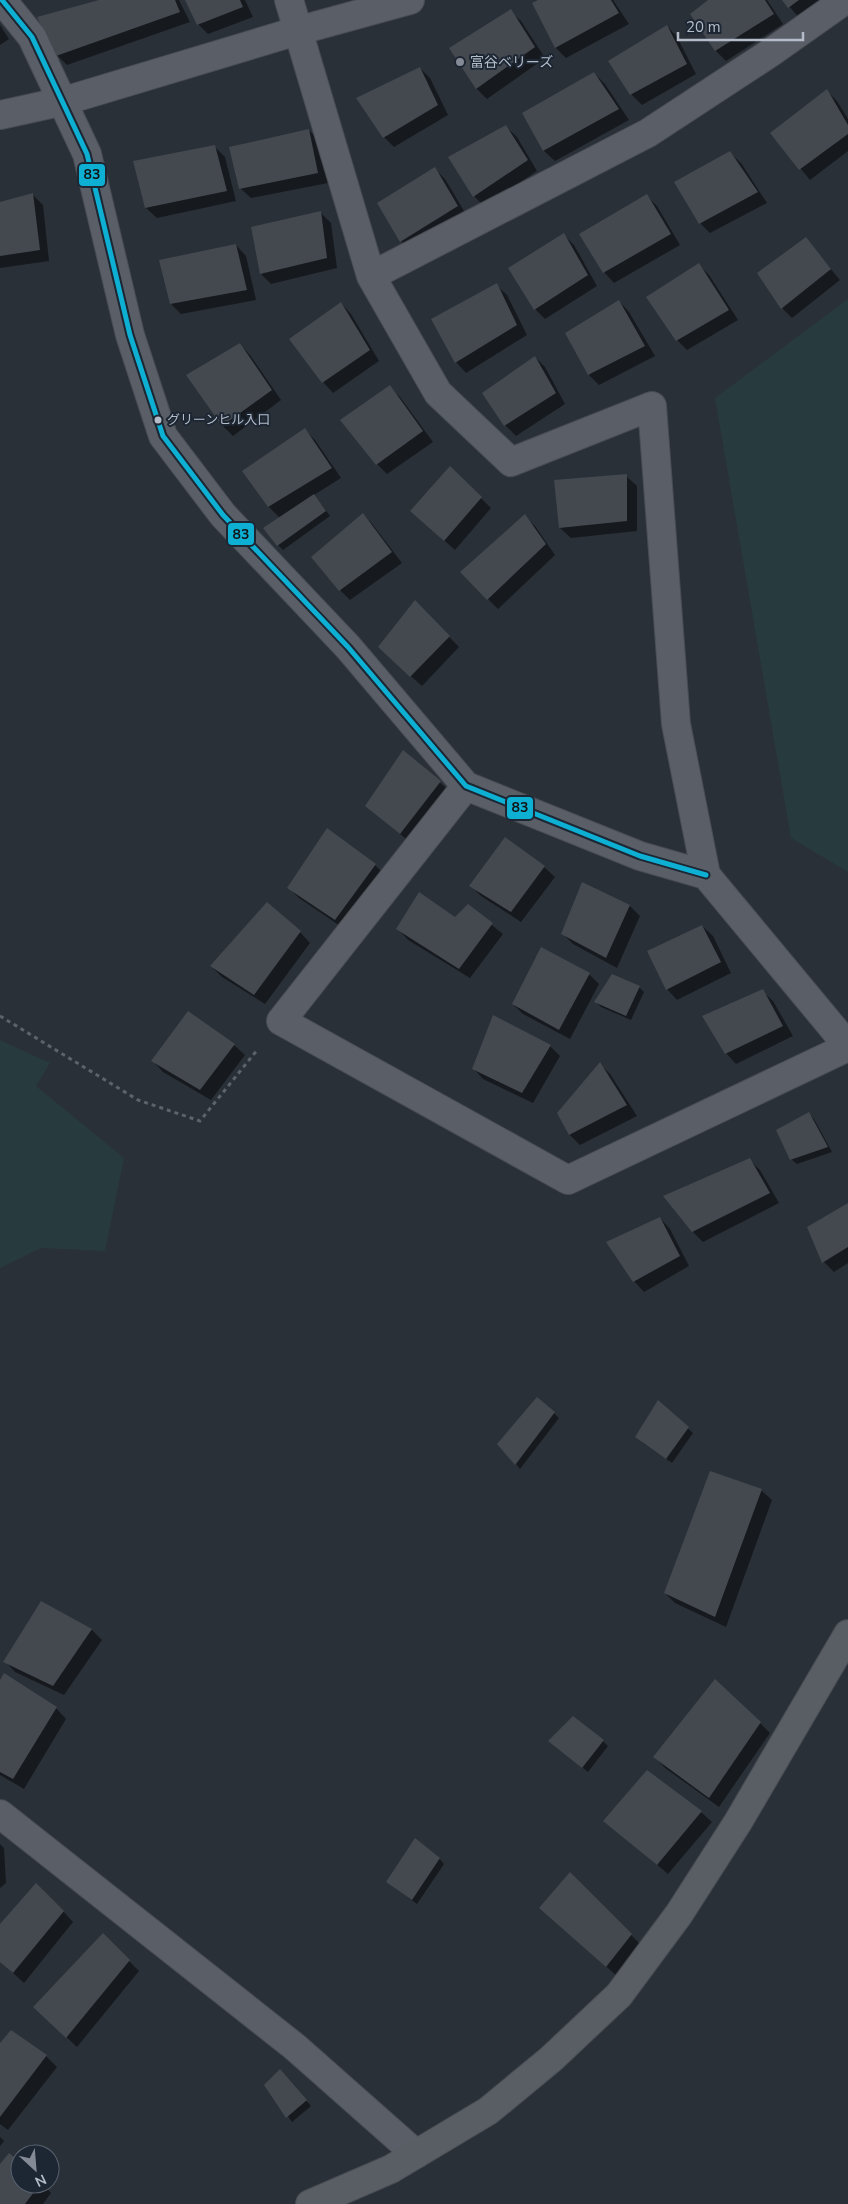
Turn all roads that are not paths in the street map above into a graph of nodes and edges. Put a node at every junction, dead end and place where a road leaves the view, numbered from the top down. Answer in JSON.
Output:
{"nodes":[{"id":1,"x":2,"y":0,"type":"edge"},
{"id":2,"x":289,"y":0,"type":"edge"},
{"id":3,"x":410,"y":0,"type":"edge"},
{"id":4,"x":844,"y":0,"type":"edge"},
{"id":5,"x":297,"y":31,"type":"junction"},
{"id":6,"x":64,"y":102,"type":"junction"},
{"id":7,"x":0,"y":115,"type":"edge"},
{"id":8,"x":371,"y":276,"type":"junction"},
{"id":9,"x":466,"y":786,"type":"junction"},
{"id":10,"x":706,"y":876,"type":"junction"},
{"id":11,"x":848,"y":1046,"type":"edge"},
{"id":12,"x":848,"y":1634,"type":"edge"},
{"id":13,"x":0,"y":1814,"type":"edge"},
{"id":14,"x":416,"y":2154,"type":"junction"},
{"id":15,"x":310,"y":2204,"type":"edge"}],
"edges":[{"from":1,"to":6,"type":"street"},
{"from":2,"to":5,"type":"street"},
{"from":3,"to":5,"type":"street"},
{"from":4,"to":8,"type":"street"},
{"from":5,"to":6,"type":"street"},
{"from":5,"to":8,"type":"street"},
{"from":6,"to":7,"type":"street"},
{"from":6,"to":9,"type":"street"},
{"from":8,"to":10,"type":"street"},
{"from":9,"to":10,"type":"street"},
{"from":9,"to":11,"type":"street"},
{"from":10,"to":11,"type":"street"},
{"from":12,"to":14,"type":"street"},
{"from":13,"to":14,"type":"street"},
{"from":14,"to":15,"type":"street"}]}
